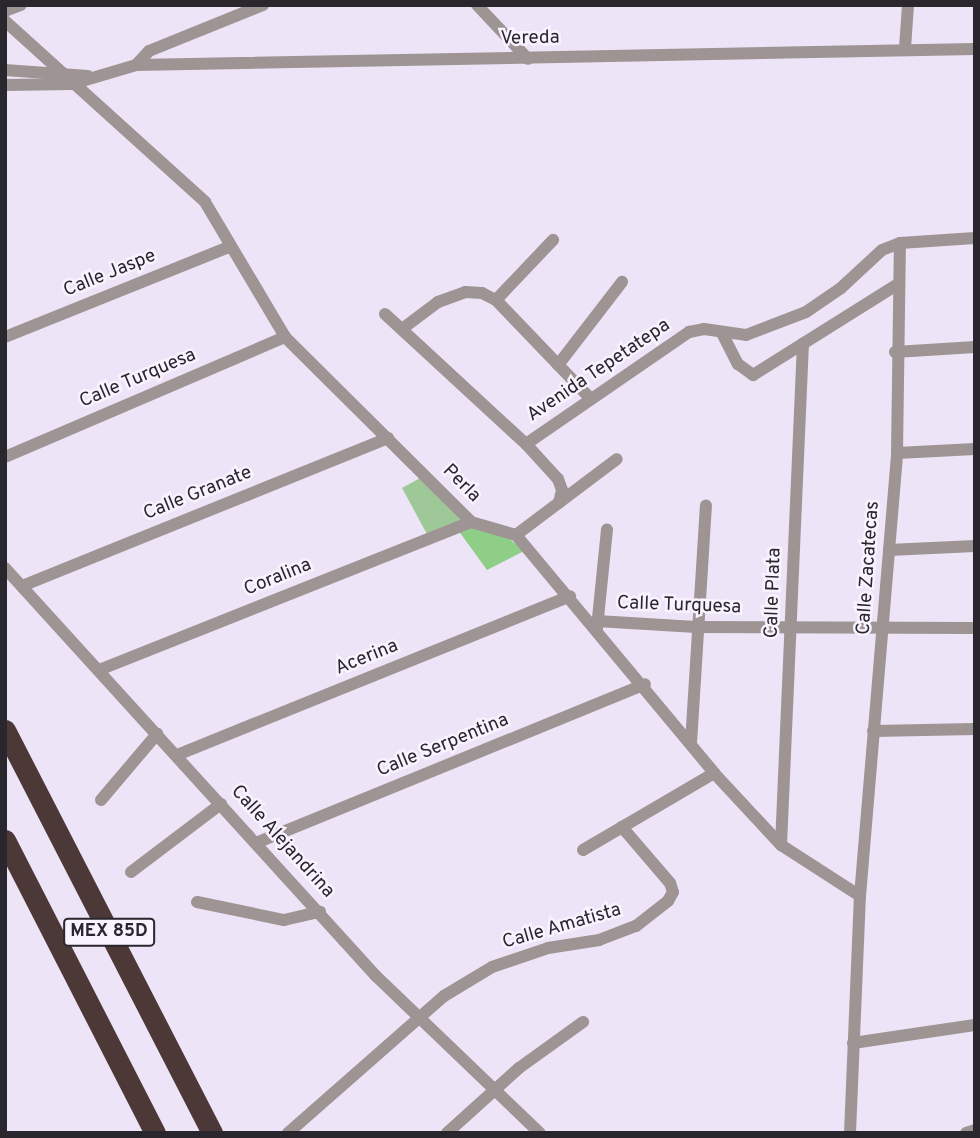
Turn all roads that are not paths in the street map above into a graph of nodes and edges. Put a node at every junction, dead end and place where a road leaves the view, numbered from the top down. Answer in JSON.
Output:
{"nodes":[{"id":1,"x":21,"y":5,"type":"edge"},
{"id":2,"x":263,"y":5,"type":"edge"},
{"id":3,"x":477,"y":5,"type":"edge"},
{"id":4,"x":908,"y":5,"type":"edge"},
{"id":5,"x":5,"y":11,"type":"edge"},
{"id":6,"x":5,"y":21,"type":"edge"},
{"id":7,"x":905,"y":48,"type":"junction"},
{"id":8,"x":975,"y":49,"type":"edge"},
{"id":9,"x":528,"y":59,"type":"junction"},
{"id":10,"x":136,"y":65,"type":"junction"},
{"id":11,"x":5,"y":70,"type":"edge"},
{"id":12,"x":58,"y":70,"type":"junction"},
{"id":13,"x":88,"y":76,"type":"junction"},
{"id":14,"x":72,"y":84,"type":"junction"},
{"id":15,"x":5,"y":85,"type":"edge"},
{"id":16,"x":975,"y":238,"type":"edge"},
{"id":17,"x":553,"y":240,"type":"dead end"},
{"id":18,"x":900,"y":243,"type":"junction"},
{"id":19,"x":229,"y":247,"type":"junction"},
{"id":20,"x":622,"y":282,"type":"dead end"},
{"id":21,"x":898,"y":284,"type":"junction"},
{"id":22,"x":496,"y":300,"type":"junction"},
{"id":23,"x":386,"y":314,"type":"dead end"},
{"id":24,"x":402,"y":329,"type":"junction"},
{"id":25,"x":723,"y":335,"type":"junction"},
{"id":26,"x":5,"y":337,"type":"edge"},
{"id":27,"x":285,"y":337,"type":"junction"},
{"id":28,"x":803,"y":343,"type":"junction"},
{"id":29,"x":975,"y":347,"type":"edge"},
{"id":30,"x":895,"y":352,"type":"junction"},
{"id":31,"x":558,"y":365,"type":"junction"},
{"id":32,"x":591,"y":399,"type":"junction"},
{"id":33,"x":388,"y":438,"type":"junction"},
{"id":34,"x":526,"y":444,"type":"junction"},
{"id":35,"x":975,"y":449,"type":"edge"},
{"id":36,"x":897,"y":453,"type":"junction"},
{"id":37,"x":5,"y":457,"type":"edge"},
{"id":38,"x":617,"y":459,"type":"dead end"},
{"id":39,"x":559,"y":503,"type":"junction"},
{"id":40,"x":706,"y":505,"type":"dead end"},
{"id":41,"x":471,"y":522,"type":"junction"},
{"id":42,"x":607,"y":530,"type":"dead end"},
{"id":43,"x":516,"y":535,"type":"junction"},
{"id":44,"x":975,"y":546,"type":"edge"},
{"id":45,"x":889,"y":550,"type":"junction"},
{"id":46,"x":5,"y":568,"type":"edge"},
{"id":47,"x":22,"y":586,"type":"junction"},
{"id":48,"x":570,"y":596,"type":"junction"},
{"id":49,"x":597,"y":624,"type":"junction"},
{"id":50,"x":696,"y":627,"type":"junction"},
{"id":51,"x":885,"y":627,"type":"junction"},
{"id":52,"x":792,"y":628,"type":"junction"},
{"id":53,"x":975,"y":628,"type":"edge"},
{"id":54,"x":99,"y":670,"type":"junction"},
{"id":55,"x":645,"y":684,"type":"junction"},
{"id":56,"x":975,"y":729,"type":"edge"},
{"id":57,"x":5,"y":730,"type":"edge"},
{"id":58,"x":873,"y":731,"type":"junction"},
{"id":59,"x":157,"y":734,"type":"junction"},
{"id":60,"x":691,"y":743,"type":"junction"},
{"id":61,"x":177,"y":755,"type":"junction"},
{"id":62,"x":714,"y":773,"type":"junction"},
{"id":63,"x":101,"y":800,"type":"dead end"},
{"id":64,"x":222,"y":804,"type":"junction"},
{"id":65,"x":622,"y":827,"type":"junction"},
{"id":66,"x":5,"y":840,"type":"edge"},
{"id":67,"x":256,"y":843,"type":"junction"},
{"id":68,"x":782,"y":845,"type":"junction"},
{"id":69,"x":583,"y":850,"type":"dead end"},
{"id":70,"x":131,"y":872,"type":"dead end"},
{"id":71,"x":860,"y":896,"type":"junction"},
{"id":72,"x":197,"y":902,"type":"dead end"},
{"id":73,"x":320,"y":912,"type":"junction"},
{"id":74,"x":420,"y":1014,"type":"junction"},
{"id":75,"x":583,"y":1021,"type":"dead end"},
{"id":76,"x":975,"y":1025,"type":"edge"},
{"id":77,"x":853,"y":1043,"type":"junction"},
{"id":78,"x":496,"y":1089,"type":"junction"},
{"id":79,"x":975,"y":1130,"type":"edge"},
{"id":80,"x":155,"y":1133,"type":"edge"},
{"id":81,"x":212,"y":1133,"type":"edge"},
{"id":82,"x":288,"y":1133,"type":"edge"},
{"id":83,"x":447,"y":1133,"type":"edge"},
{"id":84,"x":540,"y":1133,"type":"edge"},
{"id":85,"x":850,"y":1133,"type":"edge"},
{"id":86,"x":966,"y":1133,"type":"edge"}],
"edges":[{"from":1,"to":5,"type":"street"},
{"from":2,"to":10,"type":"street"},
{"from":3,"to":9,"type":"street"},
{"from":4,"to":7,"type":"street"},
{"from":6,"to":12,"type":"street","name":"Perla"},
{"from":7,"to":8,"type":"street","name":"Vereda"},
{"from":7,"to":9,"type":"street","name":"Vereda"},
{"from":9,"to":10,"type":"street","name":"Vereda"},
{"from":10,"to":13,"type":"street","name":"Vereda"},
{"from":11,"to":12,"type":"street","name":"Vereda"},
{"from":12,"to":13,"type":"street","name":"Vereda"},
{"from":12,"to":14,"type":"street","name":"Perla"},
{"from":13,"to":14,"type":"street","name":"Vereda"},
{"from":14,"to":15,"type":"street","name":"Vereda"},
{"from":14,"to":19,"type":"street","name":"Perla"},
{"from":16,"to":18,"type":"street"},
{"from":17,"to":22,"type":"street"},
{"from":18,"to":21,"type":"street","name":"Calle Zacatecas"},
{"from":18,"to":25,"type":"street","name":"Avenida Tepetatepa"},
{"from":19,"to":26,"type":"street","name":"Calle Jaspe"},
{"from":19,"to":27,"type":"street","name":"Perla"},
{"from":20,"to":31,"type":"street"},
{"from":21,"to":28,"type":"street"},
{"from":21,"to":30,"type":"street","name":"Calle Zacatecas"},
{"from":22,"to":24,"type":"street"},
{"from":22,"to":31,"type":"street"},
{"from":23,"to":24,"type":"street"},
{"from":24,"to":34,"type":"street"},
{"from":25,"to":28,"type":"street"},
{"from":25,"to":32,"type":"street","name":"Avenida Tepetatepa"},
{"from":27,"to":33,"type":"street","name":"Perla"},
{"from":27,"to":37,"type":"street","name":"Calle Turquesa"},
{"from":28,"to":52,"type":"street","name":"Calle Plata"},
{"from":29,"to":30,"type":"street"},
{"from":30,"to":36,"type":"street","name":"Calle Zacatecas"},
{"from":31,"to":32,"type":"street"},
{"from":32,"to":34,"type":"street","name":"Avenida Tepetatepa"},
{"from":33,"to":41,"type":"street","name":"Perla"},
{"from":33,"to":47,"type":"street","name":"Calle Granate"},
{"from":34,"to":39,"type":"street","name":"Avenida Tepetatepa"},
{"from":35,"to":36,"type":"street"},
{"from":36,"to":45,"type":"street","name":"Calle Zacatecas"},
{"from":38,"to":39,"type":"street"},
{"from":39,"to":43,"type":"street"},
{"from":40,"to":50,"type":"street"},
{"from":41,"to":43,"type":"street","name":"Perla"},
{"from":41,"to":54,"type":"street","name":"Coralina"},
{"from":42,"to":49,"type":"street"},
{"from":43,"to":48,"type":"street"},
{"from":44,"to":45,"type":"street"},
{"from":45,"to":51,"type":"street","name":"Calle Zacatecas"},
{"from":46,"to":47,"type":"street","name":"Calle Alejandrina"},
{"from":47,"to":54,"type":"street","name":"Calle Alejandrina"},
{"from":48,"to":49,"type":"street"},
{"from":48,"to":61,"type":"street","name":"Acerina"},
{"from":49,"to":50,"type":"street","name":"Calle Turquesa"},
{"from":49,"to":55,"type":"street"},
{"from":50,"to":52,"type":"street","name":"Calle Turquesa"},
{"from":50,"to":60,"type":"street"},
{"from":51,"to":52,"type":"street","name":"Calle Turquesa"},
{"from":51,"to":53,"type":"street","name":"Calle Turquesa"},
{"from":51,"to":58,"type":"street","name":"Calle Zacatecas"},
{"from":52,"to":68,"type":"street","name":"Calle Plata"},
{"from":54,"to":59,"type":"street","name":"Calle Alejandrina"},
{"from":55,"to":60,"type":"street"},
{"from":55,"to":67,"type":"street","name":"Calle Serpentina"},
{"from":56,"to":58,"type":"street"},
{"from":57,"to":81,"type":"highway","number":"MEX 85D"},
{"from":58,"to":71,"type":"street","name":"Calle Zacatecas"},
{"from":59,"to":61,"type":"street","name":"Calle Alejandrina"},
{"from":59,"to":63,"type":"street"},
{"from":60,"to":62,"type":"street"},
{"from":61,"to":64,"type":"street","name":"Calle Alejandrina"},
{"from":62,"to":65,"type":"street"},
{"from":62,"to":68,"type":"street"},
{"from":64,"to":67,"type":"street","name":"Calle Alejandrina"},
{"from":64,"to":70,"type":"street"},
{"from":65,"to":69,"type":"street"},
{"from":65,"to":74,"type":"street","name":"Calle Amatista"},
{"from":66,"to":80,"type":"highway","number":"MEX 85D"},
{"from":67,"to":73,"type":"street","name":"Calle Alejandrina"},
{"from":68,"to":71,"type":"street"},
{"from":71,"to":77,"type":"street","name":"Calle Zacatecas"},
{"from":72,"to":73,"type":"street"},
{"from":73,"to":74,"type":"street","name":"Calle Alejandrina"},
{"from":74,"to":78,"type":"street","name":"Calle Alejandrina"},
{"from":74,"to":82,"type":"street","name":"Calle Amatista"},
{"from":75,"to":78,"type":"street"},
{"from":76,"to":77,"type":"street"},
{"from":77,"to":85,"type":"street","name":"Calle Zacatecas"},
{"from":78,"to":83,"type":"street"},
{"from":78,"to":84,"type":"street","name":"Calle Alejandrina"},
{"from":79,"to":86,"type":"street"}]}
